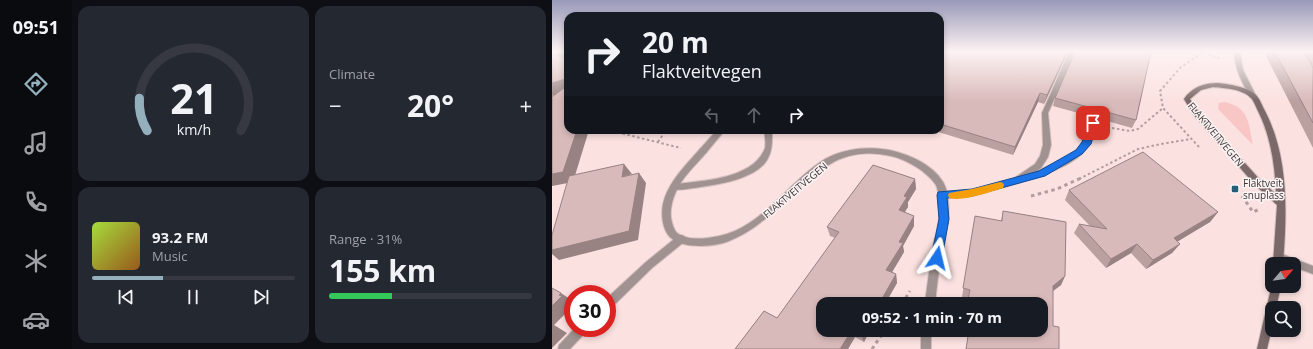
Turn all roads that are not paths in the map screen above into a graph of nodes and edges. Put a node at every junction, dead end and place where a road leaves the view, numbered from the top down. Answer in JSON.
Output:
{"nodes":[{"id":1,"x":1065,"y":68,"type":"edge"},
{"id":2,"x":1239,"y":68,"type":"edge"},
{"id":3,"x":1253,"y":96,"type":"junction"},
{"id":4,"x":1093,"y":123,"type":"road end"},
{"id":5,"x":718,"y":134,"type":"edge"},
{"id":6,"x":769,"y":134,"type":"edge"},
{"id":7,"x":1016,"y":181,"type":"junction"},
{"id":8,"x":675,"y":187,"type":"junction"},
{"id":9,"x":942,"y":195,"type":"junction"},
{"id":10,"x":1280,"y":203,"type":"junction"},
{"id":11,"x":681,"y":239,"type":"junction"},
{"id":12,"x":1279,"y":257,"type":"edge"},
{"id":13,"x":1301,"y":266,"type":"edge"},
{"id":14,"x":1313,"y":270,"type":"edge"},
{"id":15,"x":1274,"y":293,"type":"edge"},
{"id":16,"x":616,"y":296,"type":"edge"},
{"id":17,"x":931,"y":297,"type":"edge"},
{"id":18,"x":574,"y":337,"type":"edge"},
{"id":19,"x":926,"y":337,"type":"edge"},
{"id":20,"x":563,"y":349,"type":"edge"},
{"id":21,"x":926,"y":349,"type":"edge"},
{"id":22,"x":1262,"y":349,"type":"edge"}],
"edges":[{"from":1,"to":7,"type":"street"},
{"from":2,"to":3,"type":"street"},
{"from":3,"to":10,"type":"main road"},
{"from":3,"to":10,"type":"main road","name":"FLAKTVEITVEGEN"},
{"from":4,"to":7,"type":"street"},
{"from":5,"to":8,"type":"street"},
{"from":6,"to":8,"type":"street"},
{"from":7,"to":9,"type":"street"},
{"from":8,"to":11,"type":"street"},
{"from":9,"to":11,"type":"street","name":"FLAKTVEITVEGEN"},
{"from":9,"to":17,"type":"street","name":"FLAKTVEITVEGEN"},
{"from":10,"to":12,"type":"main road"},
{"from":11,"to":16,"type":"street"},
{"from":13,"to":14,"type":"street"},
{"from":15,"to":22,"type":"main road"},
{"from":18,"to":20,"type":"street"},
{"from":19,"to":21,"type":"street"}]}
